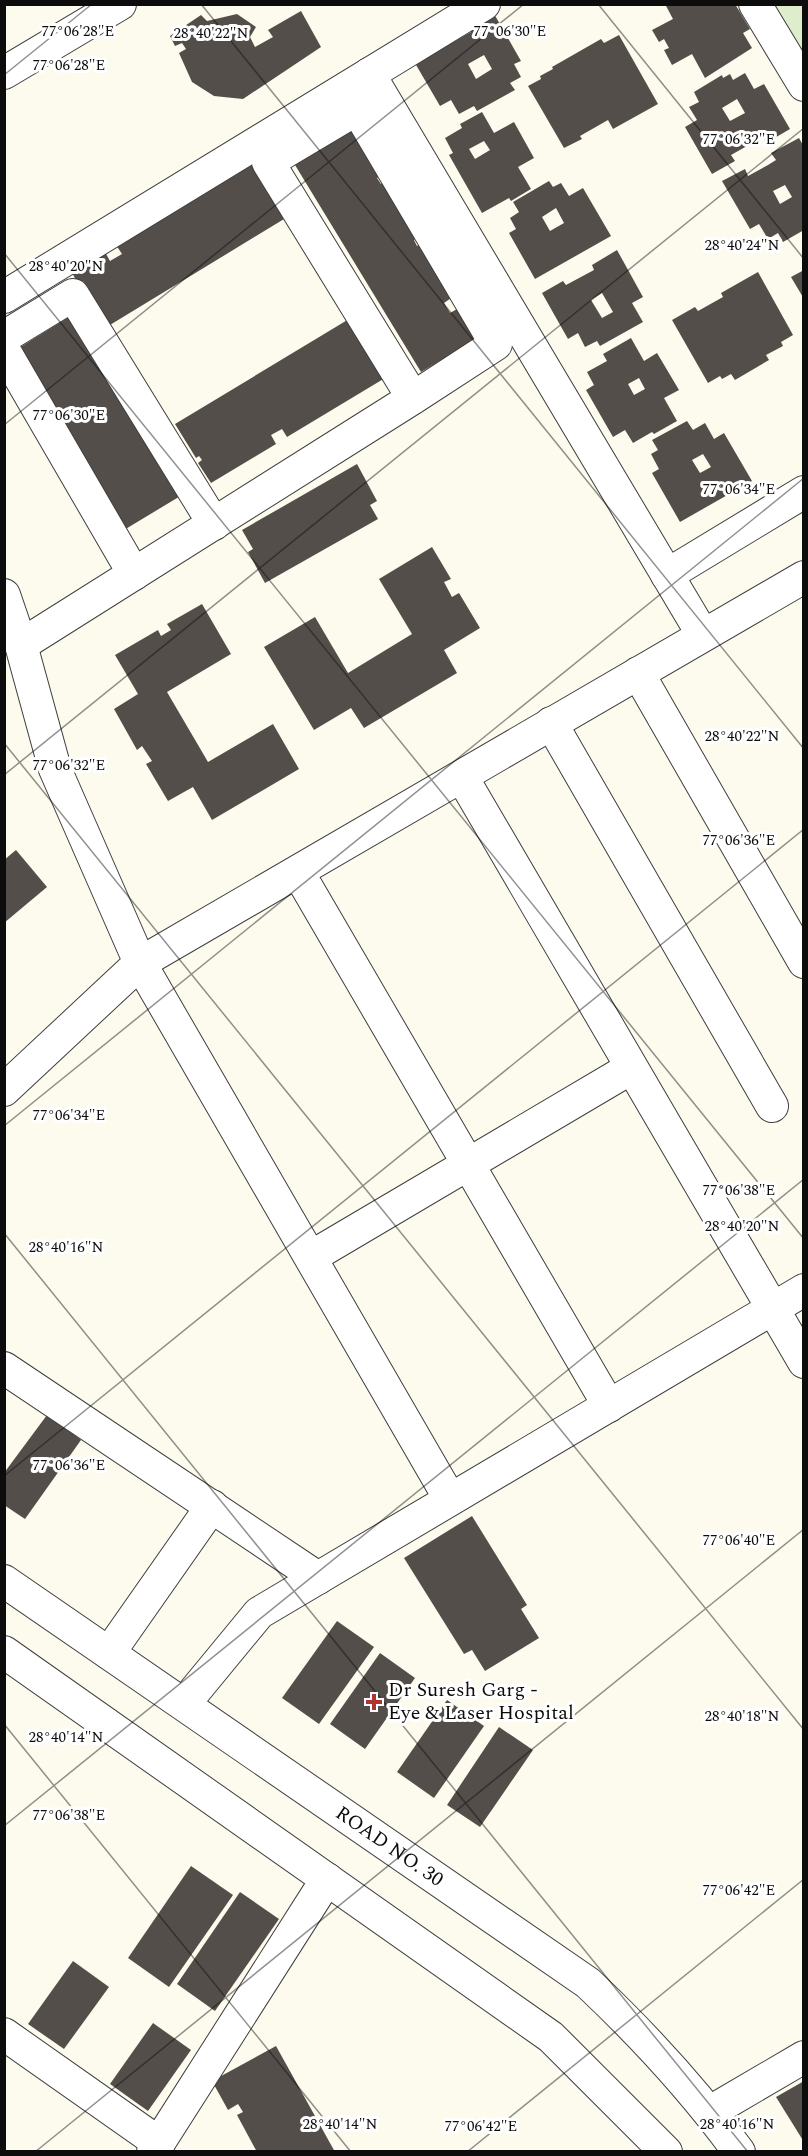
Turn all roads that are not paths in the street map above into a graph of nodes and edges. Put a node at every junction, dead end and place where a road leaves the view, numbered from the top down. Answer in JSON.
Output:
{"nodes":[{"id":1,"x":120,"y":4,"type":"edge"},
{"id":2,"x":484,"y":4,"type":"edge"},
{"id":3,"x":755,"y":4,"type":"edge"},
{"id":4,"x":4,"y":72,"type":"edge"},
{"id":5,"x":369,"y":74,"type":"junction"},
{"id":6,"x":804,"y":85,"type":"edge"},
{"id":7,"x":4,"y":297,"type":"edge"},
{"id":8,"x":4,"y":337,"type":"edge"},
{"id":9,"x":4,"y":350,"type":"edge"},
{"id":10,"x":413,"y":398,"type":"junction"},
{"id":11,"x":804,"y":492,"type":"edge"},
{"id":12,"x":214,"y":524,"type":"junction"},
{"id":13,"x":134,"y":574,"type":"junction"},
{"id":14,"x":667,"y":574,"type":"junction"},
{"id":15,"x":800,"y":589,"type":"edge"},
{"id":16,"x":4,"y":595,"type":"edge"},
{"id":17,"x":703,"y":635,"type":"junction"},
{"id":18,"x":21,"y":645,"type":"junction"},
{"id":19,"x":638,"y":673,"type":"junction"},
{"id":20,"x":551,"y":723,"type":"junction"},
{"id":21,"x":462,"y":777,"type":"junction"},
{"id":22,"x":298,"y":872,"type":"junction"},
{"id":23,"x":804,"y":962,"type":"edge"},
{"id":24,"x":140,"y":963,"type":"junction"},
{"id":25,"x":631,"y":1068,"type":"junction"},
{"id":26,"x":4,"y":1090,"type":"edge"},
{"id":27,"x":772,"y":1106,"type":"dead end"},
{"id":28,"x":468,"y":1164,"type":"junction"},
{"id":29,"x":311,"y":1257,"type":"junction"},
{"id":30,"x":804,"y":1290,"type":"edge"},
{"id":31,"x":772,"y":1308,"type":"junction"},
{"id":32,"x":804,"y":1362,"type":"edge"},
{"id":33,"x":4,"y":1368,"type":"edge"},
{"id":34,"x":609,"y":1406,"type":"junction"},
{"id":35,"x":450,"y":1499,"type":"junction"},
{"id":36,"x":212,"y":1506,"type":"junction"},
{"id":37,"x":318,"y":1578,"type":"junction"},
{"id":38,"x":4,"y":1581,"type":"edge"},
{"id":39,"x":4,"y":1652,"type":"edge"},
{"id":40,"x":109,"y":1653,"type":"junction"},
{"id":41,"x":184,"y":1704,"type":"junction"},
{"id":42,"x":327,"y":1879,"type":"junction"},
{"id":43,"x":4,"y":2034,"type":"edge"},
{"id":44,"x":804,"y":2057,"type":"edge"},
{"id":45,"x":710,"y":2112,"type":"junction"},
{"id":46,"x":156,"y":2147,"type":"edge"},
{"id":47,"x":666,"y":2151,"type":"edge"},
{"id":48,"x":739,"y":2151,"type":"edge"}],
"edges":[{"from":1,"to":4,"type":"street"},
{"from":2,"to":5,"type":"street"},
{"from":3,"to":6,"type":"street"},
{"from":5,"to":7,"type":"street"},
{"from":5,"to":14,"type":"street"},
{"from":8,"to":12,"type":"street"},
{"from":9,"to":13,"type":"street"},
{"from":10,"to":10,"type":"street"},
{"from":10,"to":12,"type":"street"},
{"from":11,"to":14,"type":"street"},
{"from":12,"to":13,"type":"street"},
{"from":13,"to":18,"type":"street"},
{"from":14,"to":17,"type":"street"},
{"from":15,"to":17,"type":"street"},
{"from":16,"to":18,"type":"street"},
{"from":17,"to":19,"type":"street"},
{"from":18,"to":24,"type":"street"},
{"from":19,"to":20,"type":"street"},
{"from":19,"to":23,"type":"street"},
{"from":20,"to":21,"type":"street"},
{"from":20,"to":27,"type":"street"},
{"from":21,"to":22,"type":"street"},
{"from":21,"to":25,"type":"street"},
{"from":22,"to":24,"type":"street"},
{"from":22,"to":28,"type":"street"},
{"from":24,"to":26,"type":"street"},
{"from":24,"to":29,"type":"street"},
{"from":25,"to":28,"type":"street"},
{"from":25,"to":31,"type":"street"},
{"from":28,"to":29,"type":"street"},
{"from":28,"to":34,"type":"street"},
{"from":29,"to":35,"type":"street"},
{"from":30,"to":31,"type":"street"},
{"from":31,"to":32,"type":"street"},
{"from":31,"to":34,"type":"street"},
{"from":33,"to":36,"type":"street"},
{"from":34,"to":35,"type":"street"},
{"from":35,"to":37,"type":"street"},
{"from":36,"to":37,"type":"street"},
{"from":36,"to":40,"type":"street"},
{"from":37,"to":41,"type":"street"},
{"from":38,"to":40,"type":"street","name":"ROAD NO. 30"},
{"from":39,"to":42,"type":"street"},
{"from":40,"to":41,"type":"street","name":"ROAD NO. 30"},
{"from":41,"to":45,"type":"street","name":"ROAD NO. 30"},
{"from":42,"to":46,"type":"street"},
{"from":42,"to":47,"type":"street"},
{"from":43,"to":46,"type":"street"},
{"from":44,"to":45,"type":"street"},
{"from":45,"to":48,"type":"street","name":"ROAD NO. 30"}]}
